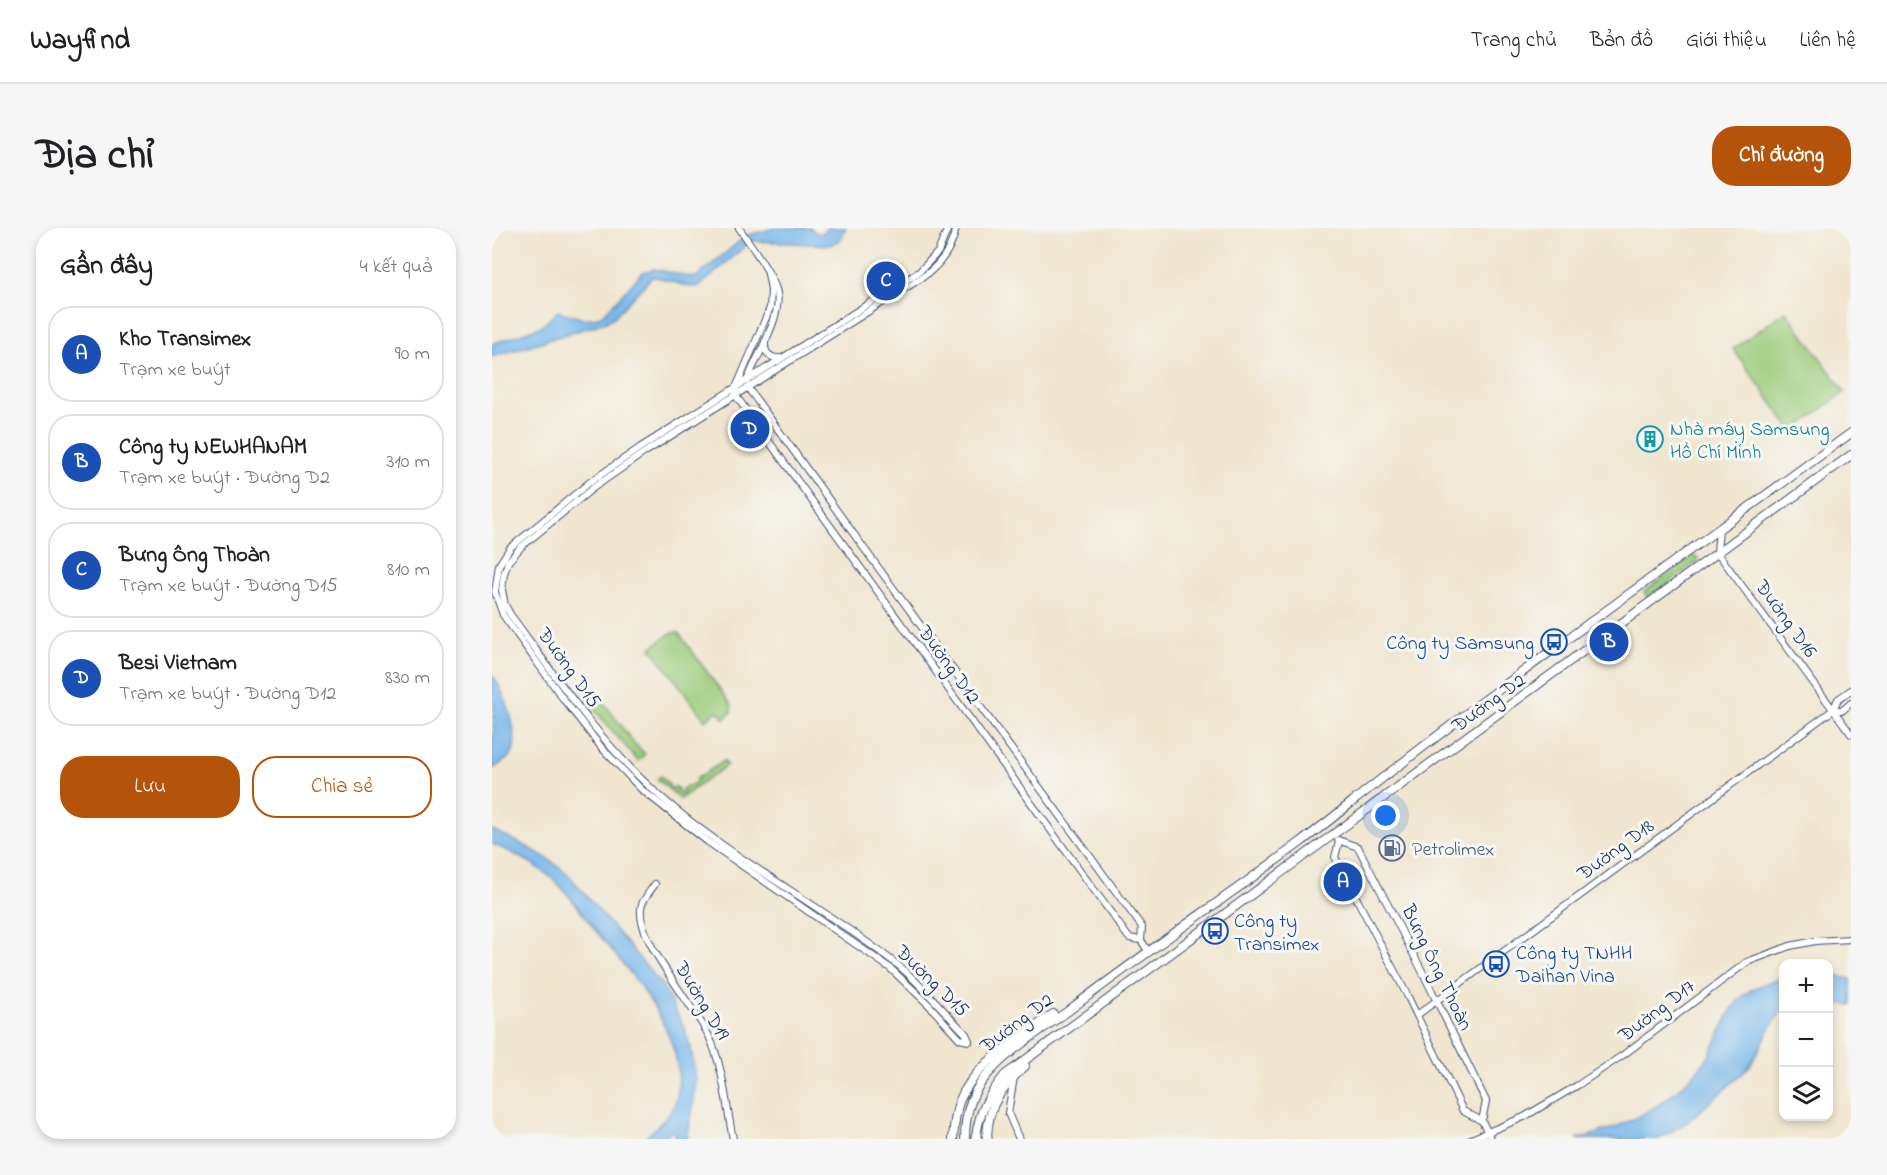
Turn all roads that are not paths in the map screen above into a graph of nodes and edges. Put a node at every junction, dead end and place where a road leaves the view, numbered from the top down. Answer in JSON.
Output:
{"nodes":[{"id":1,"x":948,"y":228,"type":"edge"},
{"id":2,"x":956,"y":228,"type":"edge"},
{"id":3,"x":740,"y":229,"type":"edge"},
{"id":4,"x":768,"y":274,"type":"junction"},
{"id":5,"x":765,"y":339,"type":"junction"},
{"id":6,"x":783,"y":358,"type":"junction"},
{"id":7,"x":747,"y":384,"type":"junction"},
{"id":8,"x":736,"y":388,"type":"junction"},
{"id":9,"x":736,"y":396,"type":"junction"},
{"id":10,"x":1851,"y":431,"type":"edge"},
{"id":11,"x":1851,"y":455,"type":"edge"},
{"id":12,"x":1719,"y":529,"type":"junction"},
{"id":13,"x":866,"y":551,"type":"junction"},
{"id":14,"x":1717,"y":552,"type":"junction"},
{"id":15,"x":853,"y":560,"type":"junction"},
{"id":16,"x":1851,"y":690,"type":"edge"},
{"id":17,"x":1851,"y":704,"type":"edge"},
{"id":18,"x":1833,"y":710,"type":"junction"},
{"id":19,"x":1851,"y":734,"type":"edge"},
{"id":20,"x":1326,"y":823,"type":"junction"},
{"id":21,"x":1337,"y":838,"type":"junction"},
{"id":22,"x":655,"y":884,"type":"dead end"},
{"id":23,"x":1851,"y":939,"type":"edge"},
{"id":24,"x":1141,"y":940,"type":"junction"},
{"id":25,"x":1148,"y":951,"type":"junction"},
{"id":26,"x":1134,"y":960,"type":"junction"},
{"id":27,"x":1158,"y":965,"type":"junction"},
{"id":28,"x":1143,"y":973,"type":"junction"},
{"id":29,"x":1130,"y":988,"type":"junction"},
{"id":30,"x":1121,"y":990,"type":"junction"},
{"id":31,"x":1436,"y":1001,"type":"junction"},
{"id":32,"x":1417,"y":1015,"type":"junction"},
{"id":33,"x":1014,"y":1077,"type":"junction"},
{"id":34,"x":1482,"y":1121,"type":"junction"},
{"id":35,"x":1488,"y":1132,"type":"junction"},
{"id":36,"x":976,"y":1138,"type":"edge"},
{"id":37,"x":987,"y":1138,"type":"edge"},
{"id":38,"x":733,"y":1139,"type":"edge"},
{"id":39,"x":953,"y":1139,"type":"edge"},
{"id":40,"x":965,"y":1139,"type":"edge"},
{"id":41,"x":1019,"y":1139,"type":"edge"},
{"id":42,"x":1471,"y":1139,"type":"edge"},
{"id":43,"x":1491,"y":1139,"type":"edge"}],
"edges":[{"from":1,"to":6,"type":"street","name":"Đường D15"},
{"from":2,"to":7,"type":"street","name":"Đường D15"},
{"from":3,"to":4,"type":"street"},
{"from":4,"to":5,"type":"street"},
{"from":4,"to":8,"type":"street"},
{"from":5,"to":6,"type":"street"},
{"from":5,"to":7,"type":"street"},
{"from":6,"to":7,"type":"street","name":"Đường D15"},
{"from":7,"to":8,"type":"street","name":"Đường D15"},
{"from":7,"to":9,"type":"street","name":"Đường D15"},
{"from":7,"to":13,"type":"street","name":"Đường D12"},
{"from":8,"to":9,"type":"street"},
{"from":8,"to":9,"type":"street","name":"Đường D15"},
{"from":9,"to":15,"type":"street","name":"Đường D12"},
{"from":10,"to":12,"type":"main road","name":"Đường D2"},
{"from":11,"to":14,"type":"main road","name":"Đường D2"},
{"from":12,"to":14,"type":"street"},
{"from":12,"to":20,"type":"main road","name":"Đường D2"},
{"from":13,"to":15,"type":"street"},
{"from":13,"to":24,"type":"street","name":"Đường D12"},
{"from":14,"to":18,"type":"street","name":"Đường D16"},
{"from":14,"to":21,"type":"main road","name":"Đường D2"},
{"from":15,"to":24,"type":"street","name":"Đường D12"},
{"from":16,"to":18,"type":"street","name":"Đường D18"},
{"from":17,"to":18,"type":"street","name":"Đường D18"},
{"from":18,"to":19,"type":"street","name":"Đường D16"},
{"from":18,"to":31,"type":"street","name":"Đường D18"},
{"from":20,"to":21,"type":"main road"},
{"from":20,"to":25,"type":"main road","name":"Đường D2"},
{"from":21,"to":27,"type":"main road","name":"Đường D2"},
{"from":21,"to":31,"type":"street","name":"Bưng Ông Thoàn"},
{"from":21,"to":32,"type":"street","name":"Bưng Ông Thoàn"},
{"from":22,"to":38,"type":"street","name":"Đường D19"},
{"from":23,"to":35,"type":"street","name":"Đường D17"},
{"from":24,"to":25,"type":"street","name":"Đường D12"},
{"from":25,"to":26,"type":"main road","name":"Đường D2"},
{"from":25,"to":27,"type":"main road"},
{"from":26,"to":39,"type":"main road","name":"Đường D2"},
{"from":26,"to":40,"type":"main road","name":"Đường D2"},
{"from":27,"to":28,"type":"main road","name":"Đường D2"},
{"from":28,"to":29,"type":"main road","name":"Đường D2"},
{"from":28,"to":30,"type":"main road","name":"Đường D2"},
{"from":29,"to":30,"type":"main road","name":"Đường D2"},
{"from":29,"to":33,"type":"main road","name":"Đường D2"},
{"from":30,"to":36,"type":"main road","name":"Đường D2"},
{"from":31,"to":32,"type":"street","name":"Đường D18"},
{"from":31,"to":34,"type":"street","name":"Bưng Ông Thoàn"},
{"from":32,"to":34,"type":"street","name":"Bưng Ông Thoàn"},
{"from":33,"to":37,"type":"main road","name":"Đường D2"},
{"from":33,"to":41,"type":"street"},
{"from":34,"to":35,"type":"street","name":"Bưng Ông Thoàn"},
{"from":35,"to":42,"type":"street"},
{"from":35,"to":43,"type":"street","name":"Bưng Ông Thoàn"}]}
